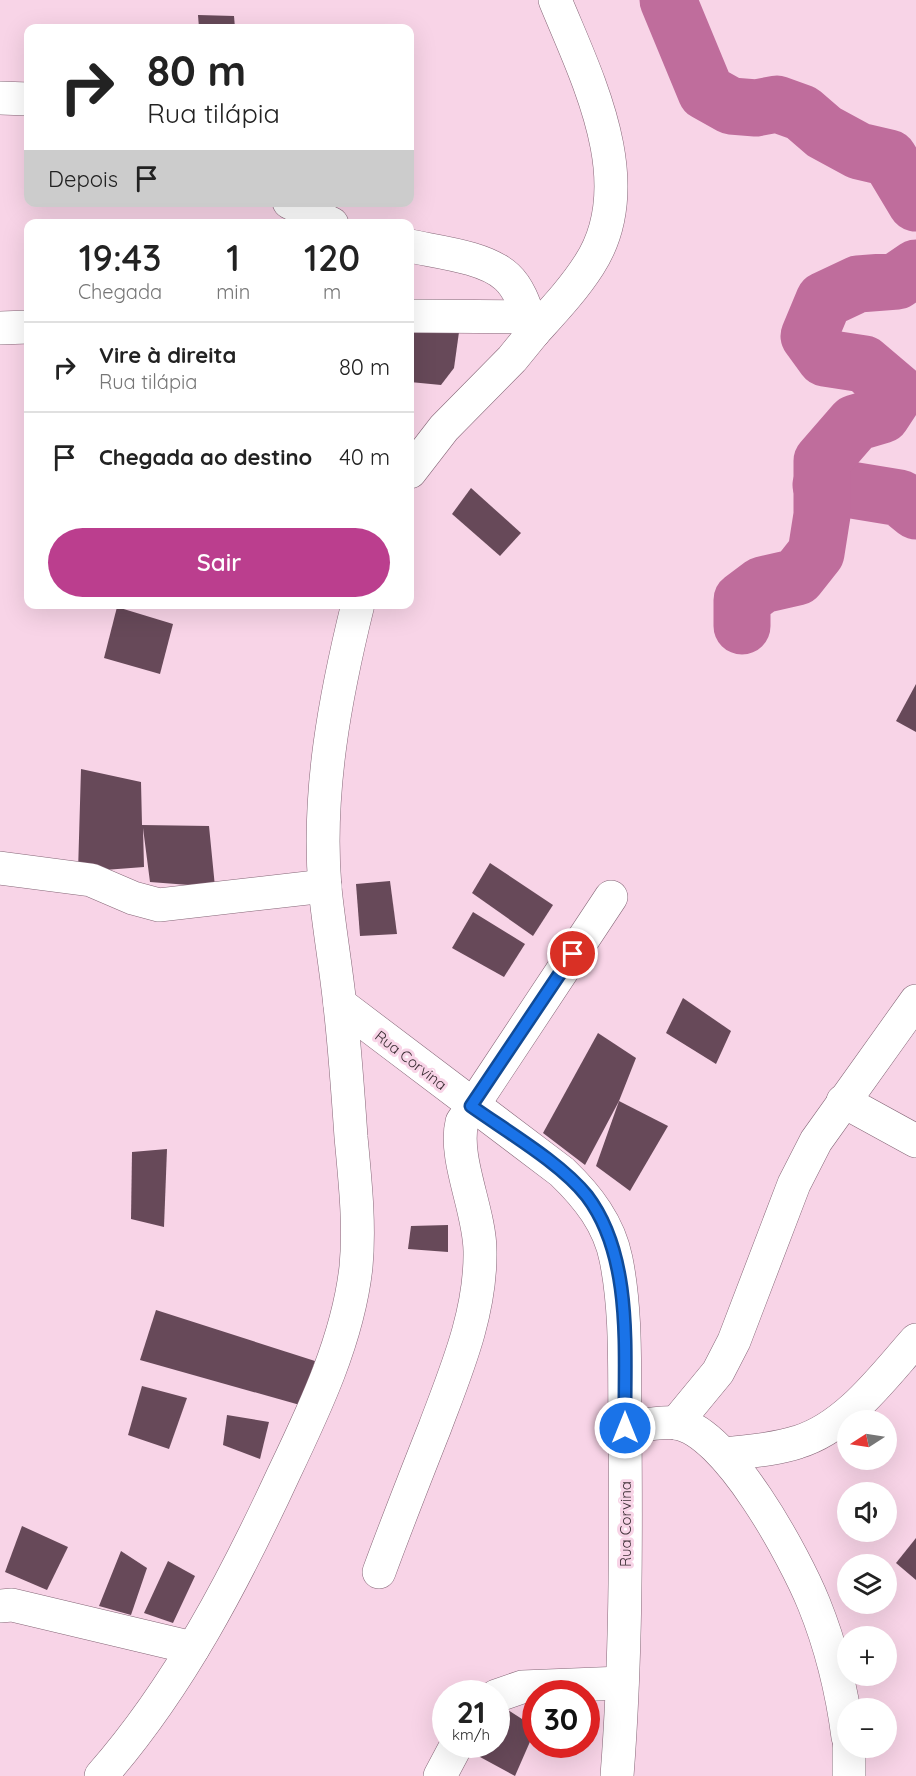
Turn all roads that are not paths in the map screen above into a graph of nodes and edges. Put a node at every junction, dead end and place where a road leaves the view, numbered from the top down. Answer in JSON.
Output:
{"nodes":[{"id":1,"x":555,"y":0,"type":"edge"},
{"id":2,"x":0,"y":98,"type":"edge"},
{"id":3,"x":24,"y":99,"type":"edge"},
{"id":4,"x":299,"y":207,"type":"edge"},
{"id":5,"x":322,"y":219,"type":"edge"},
{"id":6,"x":414,"y":247,"type":"edge"},
{"id":7,"x":414,"y":316,"type":"edge"},
{"id":8,"x":531,"y":325,"type":"junction"},
{"id":9,"x":24,"y":327,"type":"edge"},
{"id":10,"x":0,"y":328,"type":"edge"},
{"id":11,"x":414,"y":467,"type":"edge"},
{"id":12,"x":357,"y":609,"type":"edge"},
{"id":13,"x":0,"y":868,"type":"edge"},
{"id":14,"x":325,"y":886,"type":"junction"},
{"id":15,"x":611,"y":897,"type":"dead end"},
{"id":16,"x":916,"y":1001,"type":"edge"},
{"id":17,"x":340,"y":1004,"type":"junction"},
{"id":18,"x":843,"y":1101,"type":"junction"},
{"id":19,"x":471,"y":1106,"type":"junction"},
{"id":20,"x":916,"y":1141,"type":"edge"},
{"id":21,"x":916,"y":1340,"type":"edge"},
{"id":22,"x":676,"y":1423,"type":"junction"},
{"id":23,"x":625,"y":1428,"type":"junction"},
{"id":24,"x":725,"y":1454,"type":"junction"},
{"id":25,"x":379,"y":1572,"type":"dead end"},
{"id":26,"x":0,"y":1606,"type":"edge"},
{"id":27,"x":193,"y":1648,"type":"junction"},
{"id":28,"x":622,"y":1683,"type":"junction"},
{"id":29,"x":510,"y":1692,"type":"edge"},
{"id":30,"x":842,"y":1698,"type":"edge"},
{"id":31,"x":450,"y":1758,"type":"edge"},
{"id":32,"x":849,"y":1758,"type":"edge"},
{"id":33,"x":101,"y":1776,"type":"edge"},
{"id":34,"x":440,"y":1776,"type":"edge"},
{"id":35,"x":617,"y":1776,"type":"edge"},
{"id":36,"x":849,"y":1776,"type":"edge"}],
"edges":[{"from":1,"to":8,"type":"street"},
{"from":2,"to":3,"type":"street"},
{"from":4,"to":5,"type":"street"},
{"from":6,"to":8,"type":"street"},
{"from":7,"to":8,"type":"street"},
{"from":8,"to":11,"type":"street"},
{"from":9,"to":10,"type":"street"},
{"from":12,"to":14,"type":"street"},
{"from":13,"to":14,"type":"street"},
{"from":14,"to":17,"type":"street"},
{"from":15,"to":19,"type":"street"},
{"from":16,"to":18,"type":"street"},
{"from":17,"to":19,"type":"street","name":"Rua Corvina"},
{"from":17,"to":27,"type":"street"},
{"from":18,"to":20,"type":"street"},
{"from":18,"to":22,"type":"street"},
{"from":19,"to":23,"type":"street","name":"Rua Corvina"},
{"from":19,"to":25,"type":"street"},
{"from":21,"to":24,"type":"street"},
{"from":22,"to":23,"type":"street"},
{"from":22,"to":24,"type":"street"},
{"from":23,"to":28,"type":"street","name":"Rua Corvina"},
{"from":24,"to":30,"type":"street"},
{"from":26,"to":27,"type":"street"},
{"from":27,"to":33,"type":"street"},
{"from":28,"to":29,"type":"street"},
{"from":28,"to":35,"type":"street","name":"Rua Corvina"},
{"from":31,"to":34,"type":"street"},
{"from":32,"to":36,"type":"street"}]}
